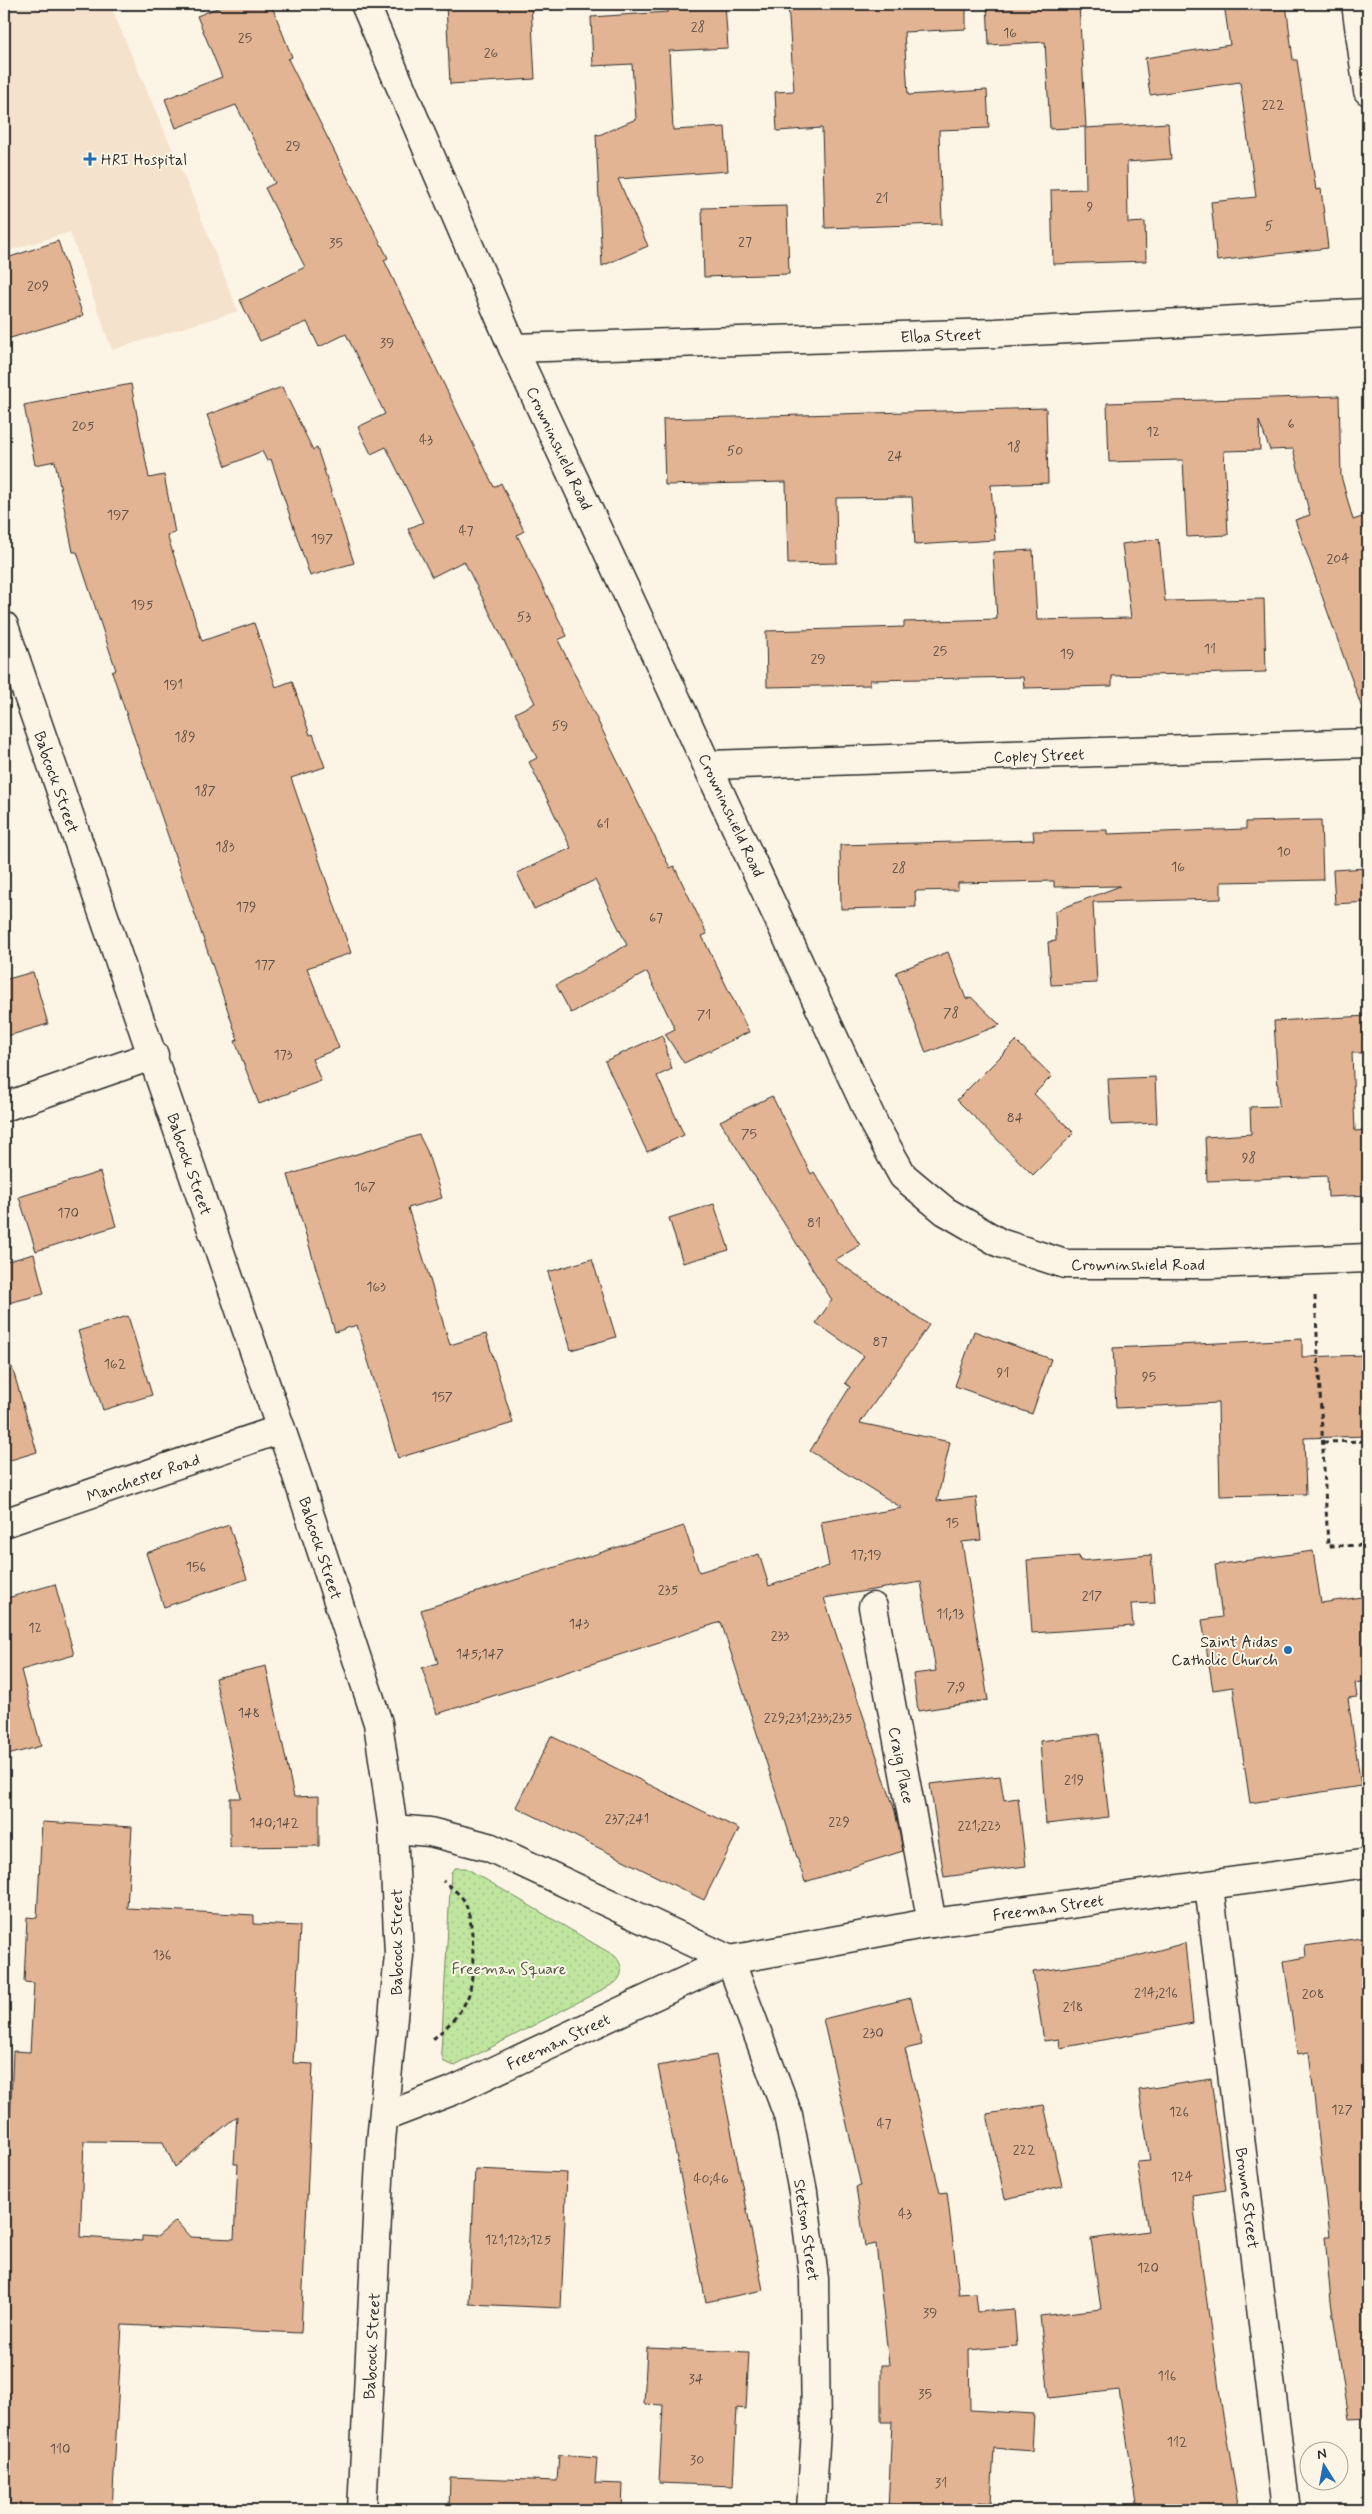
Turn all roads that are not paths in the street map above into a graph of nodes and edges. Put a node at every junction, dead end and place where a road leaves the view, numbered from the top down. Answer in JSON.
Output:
{"nodes":[{"id":1,"x":366,"y":4,"type":"edge"},
{"id":2,"x":1356,"y":4,"type":"edge"},
{"id":3,"x":1368,"y":91,"type":"edge"},
{"id":4,"x":1368,"y":313,"type":"edge"},
{"id":5,"x":512,"y":348,"type":"junction"},
{"id":6,"x":4,"y":626,"type":"edge"},
{"id":7,"x":15,"y":696,"type":"edge"},
{"id":8,"x":1368,"y":743,"type":"edge"},
{"id":9,"x":709,"y":765,"type":"junction"},
{"id":10,"x":154,"y":1055,"type":"junction"},
{"id":11,"x":4,"y":1107,"type":"edge"},
{"id":12,"x":1368,"y":1258,"type":"edge"},
{"id":13,"x":281,"y":1429,"type":"junction"},
{"id":14,"x":4,"y":1523,"type":"edge"},
{"id":15,"x":873,"y":1607,"type":"dead end"},
{"id":16,"x":393,"y":1829,"type":"junction"},
{"id":17,"x":1368,"y":1863,"type":"edge"},
{"id":18,"x":1209,"y":1886,"type":"junction"},
{"id":19,"x":932,"y":1923,"type":"junction"},
{"id":20,"x":730,"y":1960,"type":"junction"},
{"id":21,"x":384,"y":2117,"type":"junction"},
{"id":22,"x":362,"y":2510,"type":"edge"},
{"id":23,"x":811,"y":2510,"type":"edge"},
{"id":24,"x":1286,"y":2510,"type":"edge"}],
"edges":[{"from":1,"to":5,"type":"street","name":"Crowninshield Road"},
{"from":2,"to":3,"type":"street"},
{"from":4,"to":5,"type":"street","name":"Elba Street"},
{"from":5,"to":9,"type":"street","name":"Crowninshield Road"},
{"from":6,"to":7,"type":"street","name":"Babcock Street"},
{"from":7,"to":10,"type":"street","name":"Babcock Street"},
{"from":8,"to":9,"type":"street","name":"Copley Street"},
{"from":9,"to":12,"type":"street","name":"Crowninshield Road"},
{"from":10,"to":11,"type":"street"},
{"from":10,"to":13,"type":"street","name":"Babcock Street"},
{"from":13,"to":14,"type":"street","name":"Manchester Road"},
{"from":13,"to":16,"type":"street","name":"Babcock Street"},
{"from":15,"to":19,"type":"street","name":"Craig Place"},
{"from":16,"to":20,"type":"street"},
{"from":16,"to":21,"type":"street","name":"Babcock Street"},
{"from":17,"to":18,"type":"street","name":"Freeman Street"},
{"from":18,"to":19,"type":"street","name":"Freeman Street"},
{"from":18,"to":24,"type":"street","name":"Browne Street"},
{"from":19,"to":20,"type":"street","name":"Freeman Street"},
{"from":20,"to":21,"type":"street","name":"Freeman Street"},
{"from":20,"to":23,"type":"street","name":"Stetson Street"},
{"from":21,"to":22,"type":"street","name":"Babcock Street"}]}
